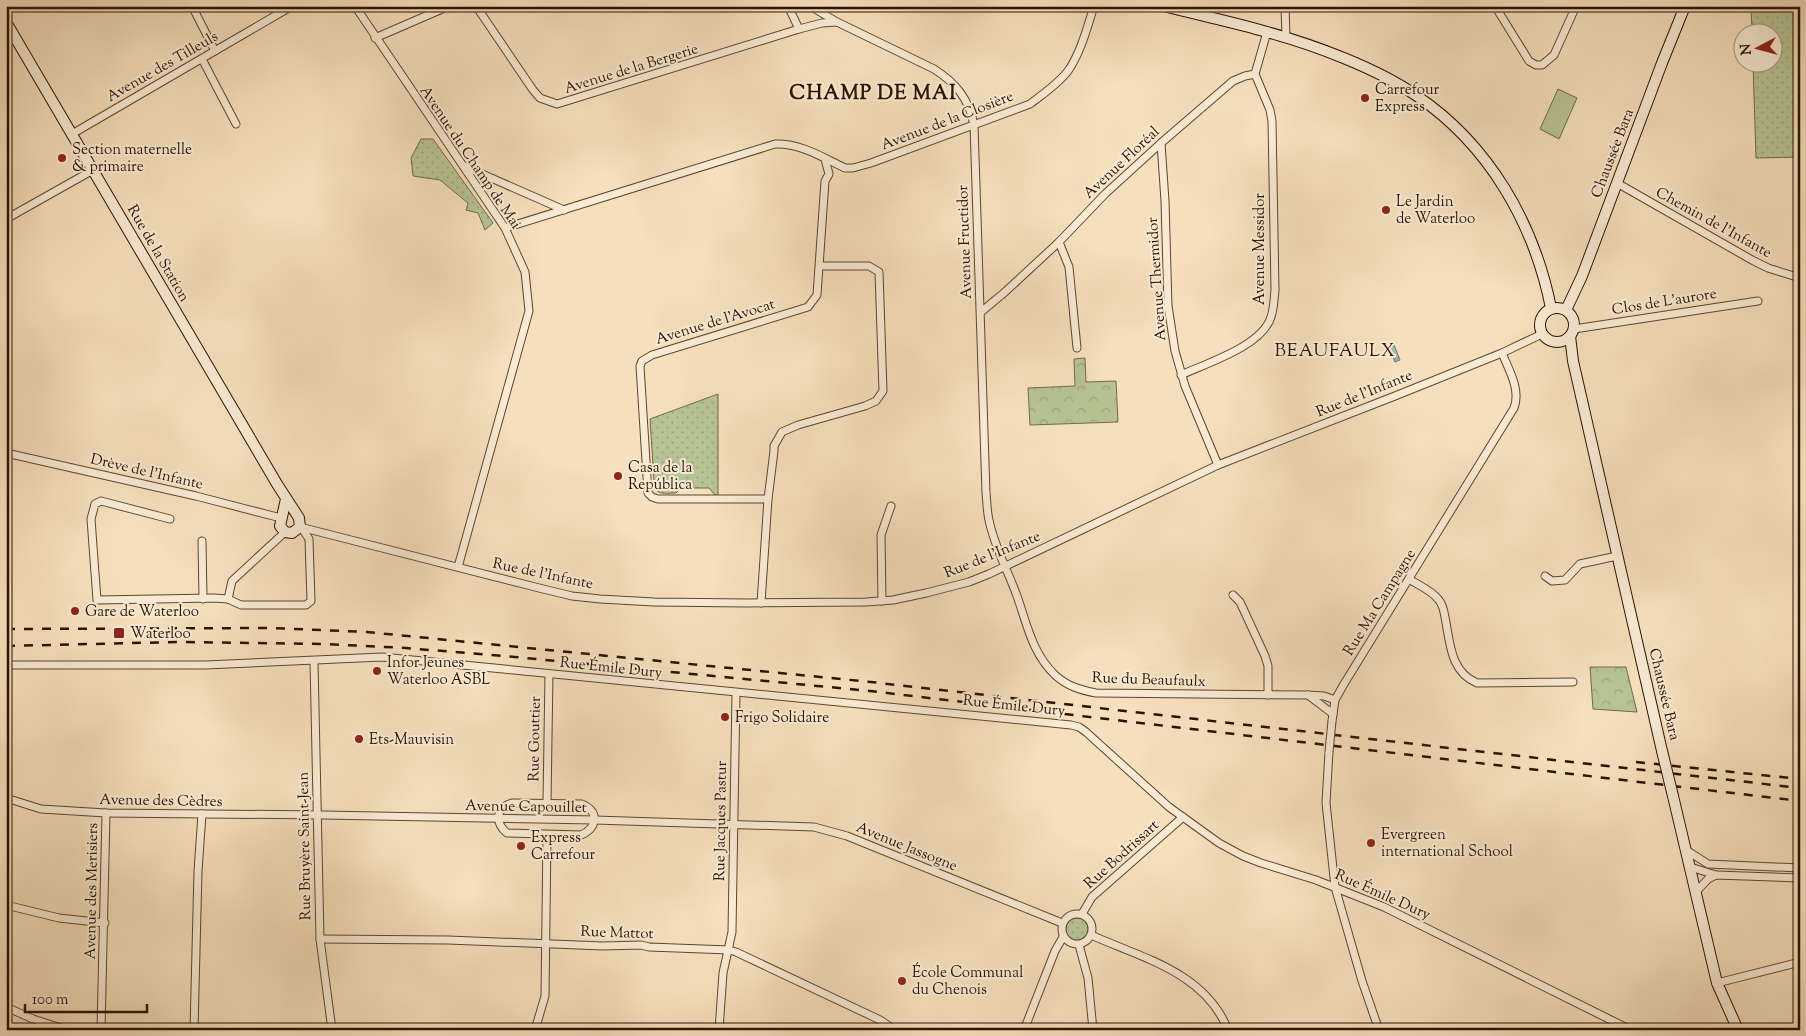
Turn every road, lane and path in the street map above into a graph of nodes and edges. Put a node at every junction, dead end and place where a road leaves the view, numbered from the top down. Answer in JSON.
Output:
{"nodes":[{"id":1,"x":192,"y":6,"type":"edge"},
{"id":2,"x":292,"y":6,"type":"edge"},
{"id":3,"x":355,"y":6,"type":"edge"},
{"id":4,"x":449,"y":6,"type":"edge"},
{"id":5,"x":476,"y":6,"type":"edge"},
{"id":6,"x":788,"y":6,"type":"edge"},
{"id":7,"x":810,"y":6,"type":"edge"},
{"id":8,"x":1094,"y":6,"type":"edge"},
{"id":9,"x":1164,"y":6,"type":"edge"},
{"id":10,"x":1285,"y":6,"type":"edge"},
{"id":11,"x":1495,"y":6,"type":"edge"},
{"id":12,"x":1576,"y":6,"type":"edge"},
{"id":13,"x":1685,"y":6,"type":"edge"},
{"id":14,"x":6,"y":22,"type":"edge"},
{"id":15,"x":837,"y":22,"type":"junction"},
{"id":16,"x":799,"y":30,"type":"junction"},
{"id":17,"x":1267,"y":32,"type":"junction"},
{"id":18,"x":375,"y":38,"type":"junction"},
{"id":19,"x":1286,"y":38,"type":"junction"},
{"id":20,"x":215,"y":51,"type":"junction"},
{"id":21,"x":202,"y":59,"type":"junction"},
{"id":22,"x":1255,"y":74,"type":"junction"},
{"id":23,"x":236,"y":124,"type":"dead end"},
{"id":24,"x":974,"y":124,"type":"junction"},
{"id":25,"x":72,"y":134,"type":"junction"},
{"id":26,"x":1161,"y":143,"type":"junction"},
{"id":27,"x":825,"y":159,"type":"junction"},
{"id":28,"x":463,"y":166,"type":"junction"},
{"id":29,"x":845,"y":168,"type":"junction"},
{"id":30,"x":93,"y":170,"type":"junction"},
{"id":31,"x":829,"y":174,"type":"junction"},
{"id":32,"x":1617,"y":183,"type":"junction"},
{"id":33,"x":564,"y":210,"type":"junction"},
{"id":34,"x":6,"y":219,"type":"edge"},
{"id":35,"x":504,"y":228,"type":"junction"},
{"id":36,"x":1060,"y":242,"type":"junction"},
{"id":37,"x":820,"y":266,"type":"junction"},
{"id":38,"x":1800,"y":278,"type":"edge"},
{"id":39,"x":1758,"y":301,"type":"dead end"},
{"id":40,"x":1551,"y":308,"type":"junction"},
{"id":41,"x":1566,"y":310,"type":"junction"},
{"id":42,"x":980,"y":312,"type":"junction"},
{"id":43,"x":1572,"y":332,"type":"junction"},
{"id":44,"x":1542,"y":334,"type":"junction"},
{"id":45,"x":1558,"y":342,"type":"junction"},
{"id":46,"x":1077,"y":348,"type":"dead end"},
{"id":47,"x":1502,"y":353,"type":"junction"},
{"id":48,"x":1573,"y":361,"type":"junction"},
{"id":49,"x":1182,"y":375,"type":"junction"},
{"id":50,"x":6,"y":452,"type":"edge"},
{"id":51,"x":1218,"y":465,"type":"junction"},
{"id":52,"x":286,"y":499,"type":"junction"},
{"id":53,"x":768,"y":499,"type":"junction"},
{"id":54,"x":891,"y":506,"type":"dead end"},
{"id":55,"x":296,"y":514,"type":"junction"},
{"id":56,"x":281,"y":518,"type":"junction"},
{"id":57,"x":170,"y":519,"type":"dead end"},
{"id":58,"x":300,"y":527,"type":"junction"},
{"id":59,"x":285,"y":532,"type":"junction"},
{"id":60,"x":202,"y":541,"type":"dead end"},
{"id":61,"x":1617,"y":556,"type":"junction"},
{"id":62,"x":1005,"y":566,"type":"junction"},
{"id":63,"x":458,"y":567,"type":"junction"},
{"id":64,"x":1545,"y":576,"type":"dead end"},
{"id":65,"x":1409,"y":579,"type":"junction"},
{"id":66,"x":1233,"y":595,"type":"dead end"},
{"id":67,"x":203,"y":599,"type":"junction"},
{"id":68,"x":228,"y":599,"type":"junction"},
{"id":69,"x":882,"y":601,"type":"junction"},
{"id":70,"x":761,"y":603,"type":"junction"},
{"id":71,"x":314,"y":662,"type":"junction"},
{"id":72,"x":6,"y":664,"type":"edge"},
{"id":73,"x":549,"y":674,"type":"junction"},
{"id":74,"x":1573,"y":682,"type":"dead end"},
{"id":75,"x":736,"y":693,"type":"junction"},
{"id":76,"x":1268,"y":695,"type":"junction"},
{"id":77,"x":1307,"y":695,"type":"junction"},
{"id":78,"x":1335,"y":700,"type":"junction"},
{"id":79,"x":1333,"y":718,"type":"junction"},
{"id":80,"x":6,"y":798,"type":"edge"},
{"id":81,"x":547,"y":803,"type":"junction"},
{"id":82,"x":106,"y":813,"type":"junction"},
{"id":83,"x":202,"y":814,"type":"junction"},
{"id":84,"x":317,"y":815,"type":"junction"},
{"id":85,"x":1182,"y":817,"type":"junction"},
{"id":86,"x":498,"y":819,"type":"junction"},
{"id":87,"x":594,"y":820,"type":"junction"},
{"id":88,"x":734,"y":824,"type":"junction"},
{"id":89,"x":547,"y":835,"type":"junction"},
{"id":90,"x":1686,"y":850,"type":"junction"},
{"id":91,"x":1690,"y":867,"type":"junction"},
{"id":92,"x":1800,"y":868,"type":"edge"},
{"id":93,"x":1716,"y":875,"type":"junction"},
{"id":94,"x":1800,"y":878,"type":"edge"},
{"id":95,"x":1335,"y":887,"type":"junction"},
{"id":96,"x":1695,"y":893,"type":"junction"},
{"id":97,"x":6,"y":905,"type":"edge"},
{"id":98,"x":1082,"y":914,"type":"junction"},
{"id":99,"x":105,"y":923,"type":"junction"},
{"id":100,"x":1062,"y":923,"type":"junction"},
{"id":101,"x":1091,"y":935,"type":"junction"},
{"id":102,"x":1063,"y":937,"type":"junction"},
{"id":103,"x":320,"y":939,"type":"junction"},
{"id":104,"x":545,"y":944,"type":"junction"},
{"id":105,"x":1080,"y":945,"type":"junction"},
{"id":106,"x":729,"y":950,"type":"junction"},
{"id":107,"x":1800,"y":962,"type":"edge"},
{"id":108,"x":1717,"y":983,"type":"junction"},
{"id":109,"x":6,"y":1007,"type":"edge"},
{"id":110,"x":67,"y":1030,"type":"edge"},
{"id":111,"x":101,"y":1030,"type":"edge"},
{"id":112,"x":194,"y":1030,"type":"edge"},
{"id":113,"x":332,"y":1030,"type":"edge"},
{"id":114,"x":536,"y":1030,"type":"edge"},
{"id":115,"x":719,"y":1030,"type":"edge"},
{"id":116,"x":895,"y":1030,"type":"edge"},
{"id":117,"x":1024,"y":1030,"type":"edge"},
{"id":118,"x":1093,"y":1030,"type":"edge"},
{"id":119,"x":1228,"y":1030,"type":"edge"},
{"id":120,"x":1380,"y":1030,"type":"edge"},
{"id":121,"x":1632,"y":1030,"type":"edge"},
{"id":122,"x":1738,"y":1030,"type":"edge"}],
"edges":[{"from":1,"to":20,"type":"street"},
{"from":2,"to":20,"type":"street","name":"Avenue des Tilleuls"},
{"from":3,"to":18,"type":"street","name":"Avenue du Champ de Mai"},
{"from":4,"to":18,"type":"street"},
{"from":5,"to":16,"type":"street","name":"Avenue de la Bergerie"},
{"from":6,"to":16,"type":"street"},
{"from":7,"to":15,"type":"street","name":"Avenue Fructidor"},
{"from":8,"to":24,"type":"street","name":"Avenue de la Closière"},
{"from":9,"to":17,"type":"main road"},
{"from":10,"to":19,"type":"street"},
{"from":11,"to":12,"type":"street"},
{"from":13,"to":32,"type":"main road","name":"Chaussée Bara"},
{"from":14,"to":25,"type":"main road","name":"Rue de la Station"},
{"from":15,"to":16,"type":"street","name":"Avenue de la Bergerie"},
{"from":15,"to":24,"type":"street","name":"Avenue Fructidor"},
{"from":17,"to":19,"type":"main road"},
{"from":17,"to":22,"type":"street"},
{"from":18,"to":28,"type":"street","name":"Avenue du Champ de Mai"},
{"from":19,"to":40,"type":"main road"},
{"from":20,"to":21,"type":"street","name":"Avenue des Tilleuls"},
{"from":21,"to":23,"type":"street"},
{"from":21,"to":25,"type":"street","name":"Avenue des Tilleuls"},
{"from":22,"to":26,"type":"street","name":"Avenue Floréal"},
{"from":22,"to":49,"type":"street","name":"Avenue Messidor"},
{"from":24,"to":29,"type":"street","name":"Avenue de la Closière"},
{"from":24,"to":42,"type":"street","name":"Avenue Fructidor"},
{"from":25,"to":30,"type":"main road","name":"Rue de la Station"},
{"from":26,"to":36,"type":"street","name":"Avenue Floréal"},
{"from":26,"to":49,"type":"street","name":"Avenue Thermidor"},
{"from":27,"to":29,"type":"street"},
{"from":27,"to":31,"type":"street","name":"Avenue de l'Avocat"},
{"from":27,"to":33,"type":"street"},
{"from":28,"to":33,"type":"street"},
{"from":28,"to":35,"type":"street","name":"Avenue du Champ de Mai"},
{"from":29,"to":31,"type":"street","name":"Avenue de la Closière"},
{"from":30,"to":34,"type":"street"},
{"from":30,"to":52,"type":"main road","name":"Rue de la Station"},
{"from":31,"to":37,"type":"street","name":"Avenue de l'Avocat"},
{"from":32,"to":38,"type":"street","name":"Chemin de l'Infante"},
{"from":32,"to":41,"type":"main road","name":"Chaussée Bara"},
{"from":33,"to":35,"type":"street"},
{"from":35,"to":63,"type":"street","name":"Avenue du Champ de Mai"},
{"from":36,"to":42,"type":"street","name":"Avenue Floréal"},
{"from":36,"to":46,"type":"street"},
{"from":37,"to":53,"type":"street"},
{"from":37,"to":53,"type":"street","name":"Avenue de l'Avocat"},
{"from":39,"to":43,"type":"street","name":"Clos de L'aurore"},
{"from":40,"to":41,"type":"main road"},
{"from":40,"to":44,"type":"main road"},
{"from":41,"to":43,"type":"main road"},
{"from":42,"to":62,"type":"street","name":"Avenue Fructidor"},
{"from":43,"to":45,"type":"main road"},
{"from":43,"to":48,"type":"main road","name":"Chaussée Bara"},
{"from":44,"to":45,"type":"main road"},
{"from":44,"to":47,"type":"street","name":"Rue de l'Infante"},
{"from":45,"to":48,"type":"main road","name":"Chaussée Bara"},
{"from":47,"to":51,"type":"street","name":"Rue de l'Infante"},
{"from":47,"to":65,"type":"street","name":"Rue Ma Campagne"},
{"from":48,"to":61,"type":"main road","name":"Chaussée Bara"},
{"from":49,"to":51,"type":"street","name":"Avenue Thermidor"},
{"from":50,"to":56,"type":"street","name":"Drève de l'Infante"},
{"from":51,"to":62,"type":"street","name":"Rue de l'Infante"},
{"from":52,"to":55,"type":"main road","name":"Rue de la Station"},
{"from":52,"to":56,"type":"main road"},
{"from":53,"to":70,"type":"street"},
{"from":54,"to":69,"type":"street"},
{"from":55,"to":56,"type":"main road"},
{"from":55,"to":58,"type":"main road"},
{"from":56,"to":59,"type":"main road"},
{"from":57,"to":67,"type":"street"},
{"from":58,"to":59,"type":"main road"},
{"from":58,"to":63,"type":"street","name":"Rue de l'Infante"},
{"from":58,"to":68,"type":"street"},
{"from":59,"to":68,"type":"street"},
{"from":60,"to":67,"type":"street"},
{"from":61,"to":64,"type":"street"},
{"from":61,"to":90,"type":"main road","name":"Chaussée Bara","bridge":true},
{"from":62,"to":69,"type":"street","name":"Rue de l'Infante"},
{"from":62,"to":76,"type":"street","name":"Rue du Beaufaulx"},
{"from":63,"to":70,"type":"street","name":"Rue de l'Infante"},
{"from":65,"to":74,"type":"street"},
{"from":65,"to":78,"type":"street","name":"Rue Ma Campagne"},
{"from":66,"to":76,"type":"street"},
{"from":67,"to":68,"type":"street"},
{"from":69,"to":70,"type":"street","name":"Rue de l'Infante"},
{"from":71,"to":72,"type":"street","name":"Rue Émile Dury"},
{"from":71,"to":73,"type":"street","name":"Rue Émile Dury"},
{"from":71,"to":84,"type":"street","name":"Rue Bruyère Saint-Jean"},
{"from":73,"to":75,"type":"street","name":"Rue Émile Dury"},
{"from":73,"to":81,"type":"street","name":"Rue Gouttier"},
{"from":75,"to":85,"type":"street","name":"Rue Émile Dury"},
{"from":75,"to":88,"type":"street","name":"Rue Jacques Pastur"},
{"from":76,"to":77,"type":"street","name":"Rue du Beaufaulx"},
{"from":77,"to":78,"type":"street","name":"Rue du Beaufaulx"},
{"from":77,"to":79,"type":"street"},
{"from":78,"to":79,"type":"street","name":"Rue Ma Campagne"},
{"from":79,"to":95,"type":"street","name":"Rue Ma Campagne","bridge":true},
{"from":80,"to":82,"type":"street","name":"Avenue des Cèdres"},
{"from":81,"to":86,"type":"street"},
{"from":81,"to":87,"type":"street"},
{"from":82,"to":83,"type":"street","name":"Avenue des Cèdres"},
{"from":82,"to":99,"type":"street","name":"Avenue des Merisiers"},
{"from":83,"to":84,"type":"street","name":"Avenue des Cèdres"},
{"from":83,"to":112,"type":"street"},
{"from":84,"to":86,"type":"street","name":"Avenue Capouillet"},
{"from":84,"to":103,"type":"street","name":"Rue Bruyère Saint-Jean"},
{"from":85,"to":95,"type":"street","name":"Rue Émile Dury"},
{"from":85,"to":98,"type":"street","name":"Rue Bodrissart"},
{"from":86,"to":87,"type":"street","name":"Avenue Capouillet"},
{"from":86,"to":89,"type":"street"},
{"from":87,"to":88,"type":"street","name":"Avenue Capouillet"},
{"from":87,"to":89,"type":"street"},
{"from":88,"to":100,"type":"street","name":"Avenue Jassogne"},
{"from":88,"to":106,"type":"street","name":"Rue Jacques Pastur"},
{"from":89,"to":104,"type":"street"},
{"from":90,"to":91,"type":"main road","name":"Chaussée Bara"},
{"from":90,"to":92,"type":"street"},
{"from":91,"to":93,"type":"street"},
{"from":91,"to":96,"type":"main road","name":"Chaussée Bara"},
{"from":93,"to":94,"type":"street"},
{"from":93,"to":96,"type":"street"},
{"from":95,"to":120,"type":"street","name":"Rue Ma Campagne"},
{"from":95,"to":121,"type":"street","name":"Rue Émile Dury"},
{"from":96,"to":108,"type":"main road","name":"Chaussée Bara"},
{"from":97,"to":99,"type":"street"},
{"from":98,"to":100,"type":"street"},
{"from":98,"to":101,"type":"street"},
{"from":99,"to":111,"type":"street","name":"Avenue des Merisiers"},
{"from":100,"to":102,"type":"street"},
{"from":101,"to":105,"type":"street"},
{"from":101,"to":119,"type":"street"},
{"from":102,"to":105,"type":"street"},
{"from":102,"to":117,"type":"street"},
{"from":103,"to":104,"type":"street","name":"Rue Mattot"},
{"from":103,"to":113,"type":"street","name":"Rue Bruyère Saint-Jean"},
{"from":104,"to":106,"type":"street","name":"Rue Mattot"},
{"from":104,"to":114,"type":"street"},
{"from":105,"to":118,"type":"street"},
{"from":106,"to":115,"type":"street","name":"Rue Jacques Pastur"},
{"from":106,"to":116,"type":"street","name":"Rue Mattot"},
{"from":107,"to":108,"type":"street"},
{"from":108,"to":122,"type":"main road","name":"Chaussée Bara"},
{"from":109,"to":110,"type":"street"}]}
